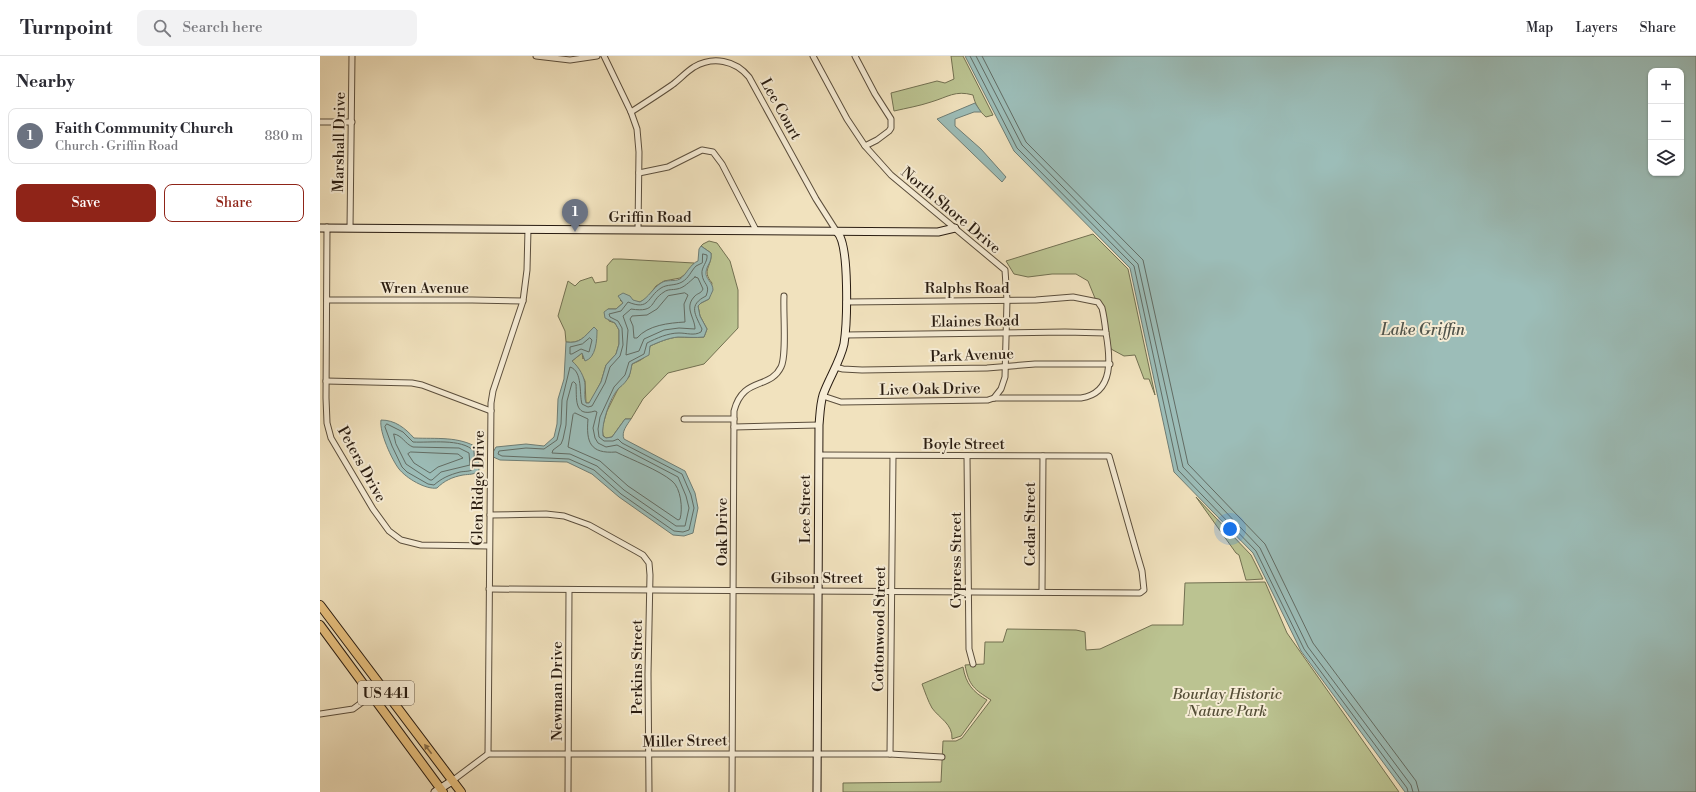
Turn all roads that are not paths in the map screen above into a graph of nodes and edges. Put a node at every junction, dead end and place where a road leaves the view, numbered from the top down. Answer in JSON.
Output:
{"nodes":[{"id":1,"x":352,"y":56,"type":"edge"},
{"id":2,"x":536,"y":56,"type":"edge"},
{"id":3,"x":597,"y":56,"type":"edge"},
{"id":4,"x":604,"y":56,"type":"edge"},
{"id":5,"x":814,"y":56,"type":"edge"},
{"id":6,"x":855,"y":56,"type":"edge"},
{"id":7,"x":631,"y":112,"type":"junction"},
{"id":8,"x":320,"y":122,"type":"edge"},
{"id":9,"x":352,"y":122,"type":"junction"},
{"id":10,"x":865,"y":146,"type":"junction"},
{"id":11,"x":639,"y":172,"type":"junction"},
{"id":12,"x":324,"y":228,"type":"edge"},
{"id":13,"x":350,"y":228,"type":"junction"},
{"id":14,"x":955,"y":228,"type":"junction"},
{"id":15,"x":528,"y":229,"type":"junction"},
{"id":16,"x":638,"y":230,"type":"junction"},
{"id":17,"x":756,"y":230,"type":"junction"},
{"id":18,"x":836,"y":232,"type":"junction"},
{"id":19,"x":784,"y":296,"type":"dead end"},
{"id":20,"x":327,"y":300,"type":"junction"},
{"id":21,"x":1007,"y":300,"type":"junction"},
{"id":22,"x":523,"y":302,"type":"junction"},
{"id":23,"x":846,"y":302,"type":"junction"},
{"id":24,"x":1006,"y":332,"type":"junction"},
{"id":25,"x":1106,"y":333,"type":"junction"},
{"id":26,"x":844,"y":335,"type":"junction"},
{"id":27,"x":1110,"y":364,"type":"junction"},
{"id":28,"x":835,"y":366,"type":"junction"},
{"id":29,"x":1005,"y":366,"type":"junction"},
{"id":30,"x":326,"y":381,"type":"junction"},
{"id":31,"x":823,"y":396,"type":"junction"},
{"id":32,"x":994,"y":398,"type":"junction"},
{"id":33,"x":491,"y":411,"type":"junction"},
{"id":34,"x":684,"y":419,"type":"dead end"},
{"id":35,"x":734,"y":419,"type":"junction"},
{"id":36,"x":819,"y":425,"type":"junction"},
{"id":37,"x":734,"y":427,"type":"junction"},
{"id":38,"x":819,"y":455,"type":"junction"},
{"id":39,"x":893,"y":456,"type":"junction"},
{"id":40,"x":968,"y":456,"type":"junction"},
{"id":41,"x":1043,"y":456,"type":"junction"},
{"id":42,"x":490,"y":514,"type":"junction"},
{"id":43,"x":490,"y":546,"type":"junction"},
{"id":44,"x":489,"y":589,"type":"junction"},
{"id":45,"x":569,"y":590,"type":"junction"},
{"id":46,"x":651,"y":590,"type":"junction"},
{"id":47,"x":733,"y":590,"type":"junction"},
{"id":48,"x":818,"y":590,"type":"junction"},
{"id":49,"x":1144,"y":590,"type":"joint"},
{"id":50,"x":892,"y":591,"type":"junction"},
{"id":51,"x":968,"y":591,"type":"junction"},
{"id":52,"x":1042,"y":592,"type":"junction"},
{"id":53,"x":320,"y":605,"type":"edge"},
{"id":54,"x":320,"y":625,"type":"edge"},
{"id":55,"x":973,"y":664,"type":"dead end"},
{"id":56,"x":370,"y":672,"type":"junction"},
{"id":57,"x":372,"y":695,"type":"junction"},
{"id":58,"x":320,"y":714,"type":"edge"},
{"id":59,"x":488,"y":754,"type":"junction"},
{"id":60,"x":732,"y":754,"type":"junction"},
{"id":61,"x":817,"y":754,"type":"junction"},
{"id":62,"x":890,"y":754,"type":"junction"},
{"id":63,"x":568,"y":755,"type":"junction"},
{"id":64,"x":648,"y":755,"type":"junction"},
{"id":65,"x":942,"y":757,"type":"dead end"},
{"id":66,"x":452,"y":781,"type":"junction"},
{"id":67,"x":439,"y":791,"type":"edge"},
{"id":68,"x":461,"y":792,"type":"edge"},
{"id":69,"x":568,"y":792,"type":"edge"},
{"id":70,"x":649,"y":792,"type":"edge"},
{"id":71,"x":732,"y":792,"type":"edge"},
{"id":72,"x":817,"y":792,"type":"edge"}],
"edges":[{"from":1,"to":9,"type":"street","name":"Marshall Drive"},
{"from":2,"to":3,"type":"street"},
{"from":4,"to":7,"type":"street"},
{"from":5,"to":10,"type":"street","name":"North Shore Drive"},
{"from":6,"to":10,"type":"street"},
{"from":7,"to":11,"type":"street"},
{"from":7,"to":18,"type":"street","name":"Lee Court"},
{"from":8,"to":9,"type":"street"},
{"from":9,"to":13,"type":"street","name":"Marshall Drive"},
{"from":10,"to":14,"type":"street","name":"North Shore Drive"},
{"from":11,"to":16,"type":"street"},
{"from":11,"to":17,"type":"street"},
{"from":12,"to":13,"type":"street","name":"Griffin Road"},
{"from":12,"to":20,"type":"street","name":"Peters Drive"},
{"from":13,"to":15,"type":"street","name":"Griffin Road"},
{"from":14,"to":18,"type":"street","name":"Griffin Road"},
{"from":14,"to":21,"type":"street","name":"North Shore Drive"},
{"from":15,"to":16,"type":"street","name":"Griffin Road"},
{"from":15,"to":22,"type":"street","name":"Glen Ridge Drive"},
{"from":16,"to":17,"type":"street","name":"Griffin Road"},
{"from":17,"to":18,"type":"street","name":"Griffin Road"},
{"from":18,"to":23,"type":"street","name":"Lee Street"},
{"from":19,"to":35,"type":"street","name":"Oak Drive"},
{"from":20,"to":22,"type":"street","name":"Wren Avenue"},
{"from":20,"to":30,"type":"street","name":"Peters Drive"},
{"from":21,"to":23,"type":"street","name":"Ralphs Road"},
{"from":21,"to":24,"type":"street","name":"North Shore Drive"},
{"from":21,"to":25,"type":"street","name":"Ralphs Road"},
{"from":22,"to":33,"type":"street","name":"Glen Ridge Drive"},
{"from":23,"to":26,"type":"street","name":"Lee Street"},
{"from":24,"to":25,"type":"street","name":"Elaines Road"},
{"from":24,"to":26,"type":"street","name":"Elaines Road"},
{"from":24,"to":29,"type":"street","name":"North Shore Drive"},
{"from":25,"to":27,"type":"street"},
{"from":26,"to":28,"type":"street","name":"Lee Street"},
{"from":27,"to":29,"type":"street","name":"Park Avenue"},
{"from":27,"to":32,"type":"street","name":"Live Oak Drive"},
{"from":28,"to":29,"type":"street","name":"Park Avenue"},
{"from":28,"to":31,"type":"street","name":"Lee Street"},
{"from":29,"to":32,"type":"street","name":"North Shore Drive"},
{"from":30,"to":33,"type":"street"},
{"from":30,"to":43,"type":"street","name":"Peters Drive"},
{"from":31,"to":32,"type":"street","name":"Live Oak Drive"},
{"from":31,"to":36,"type":"street","name":"Lee Street"},
{"from":33,"to":42,"type":"street","name":"Glen Ridge Drive"},
{"from":34,"to":35,"type":"street"},
{"from":35,"to":37,"type":"street","name":"Oak Drive"},
{"from":36,"to":37,"type":"street"},
{"from":36,"to":38,"type":"street","name":"Lee Street"},
{"from":37,"to":47,"type":"street","name":"Oak Drive"},
{"from":38,"to":39,"type":"street","name":"Boyle Street"},
{"from":38,"to":48,"type":"street","name":"Lee Street"},
{"from":39,"to":40,"type":"street","name":"Boyle Street"},
{"from":39,"to":50,"type":"street","name":"Cottonwood Street"},
{"from":40,"to":41,"type":"street","name":"Boyle Street"},
{"from":40,"to":51,"type":"street","name":"Cypress Street"},
{"from":41,"to":49,"type":"street","name":"Boyle Street"},
{"from":41,"to":52,"type":"street","name":"Cedar Street"},
{"from":42,"to":43,"type":"street","name":"Glen Ridge Drive"},
{"from":42,"to":46,"type":"street","name":"Perkins Street"},
{"from":43,"to":44,"type":"street","name":"Glen Ridge Drive"},
{"from":44,"to":45,"type":"street","name":"Gibson Street"},
{"from":44,"to":59,"type":"street","name":"Glen Ridge Drive"},
{"from":45,"to":46,"type":"street","name":"Gibson Street"},
{"from":45,"to":63,"type":"street","name":"Newman Drive"},
{"from":46,"to":47,"type":"street","name":"Gibson Street"},
{"from":46,"to":64,"type":"street","name":"Perkins Street"},
{"from":47,"to":48,"type":"street","name":"Gibson Street"},
{"from":47,"to":60,"type":"street","name":"Oak Drive"},
{"from":48,"to":50,"type":"street","name":"Gibson Street"},
{"from":48,"to":61,"type":"street","name":"Lee Street"},
{"from":49,"to":52,"type":"street","name":"Gibson Street"},
{"from":50,"to":51,"type":"street","name":"Gibson Street"},
{"from":50,"to":62,"type":"street","name":"Cottonwood Street"},
{"from":51,"to":52,"type":"street","name":"Gibson Street"},
{"from":51,"to":55,"type":"street","name":"Cypress Street"},
{"from":53,"to":56,"type":"main road","number":"US 441"},
{"from":54,"to":56,"type":"main road"},
{"from":54,"to":57,"type":"main road","number":"US 441"},
{"from":66,"to":56,"type":"main road","number":"US 441","one_way":true},
{"from":57,"to":58,"type":"street"},
{"from":57,"to":67,"type":"main road","number":"US 441"},
{"from":59,"to":63,"type":"street","name":"Miller Street"},
{"from":59,"to":66,"type":"street"},
{"from":60,"to":61,"type":"street","name":"Miller Street"},
{"from":60,"to":64,"type":"street","name":"Miller Street"},
{"from":60,"to":71,"type":"street","name":"Oak Drive"},
{"from":61,"to":62,"type":"street","name":"Miller Street"},
{"from":61,"to":72,"type":"street","name":"Lee Street"},
{"from":62,"to":65,"type":"street","name":"Miller Street"},
{"from":63,"to":64,"type":"street","name":"Miller Street"},
{"from":63,"to":69,"type":"street","name":"Newman Drive"},
{"from":64,"to":70,"type":"street","name":"Perkins Street"},
{"from":66,"to":67,"type":"street"},
{"from":66,"to":68,"type":"main road","number":"US 441"}]}
